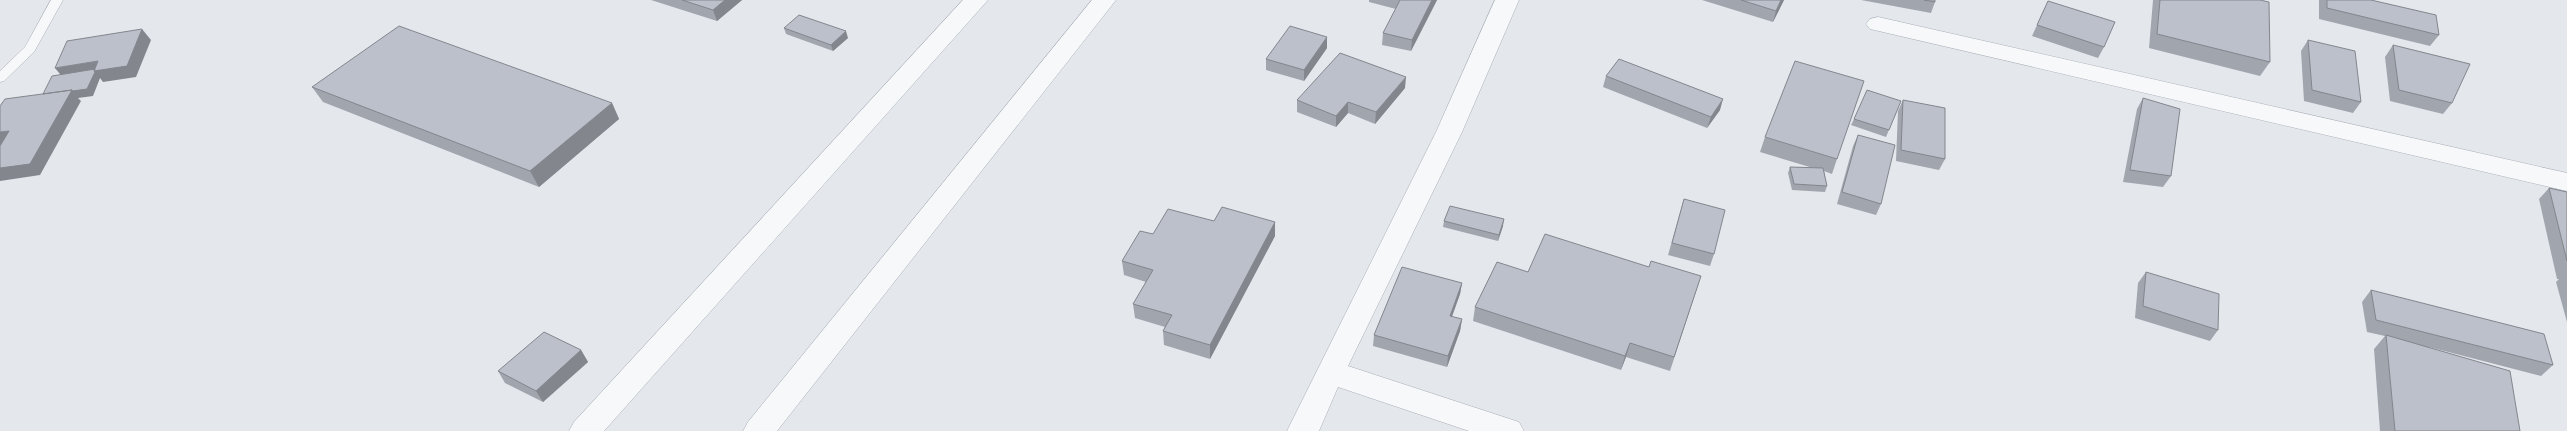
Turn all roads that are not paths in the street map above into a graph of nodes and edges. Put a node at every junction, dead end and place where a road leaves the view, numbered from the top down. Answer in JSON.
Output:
{"nodes":[{"id":1,"x":57,"y":0,"type":"edge"},
{"id":2,"x":976,"y":0,"type":"edge"},
{"id":3,"x":1104,"y":0,"type":"edge"},
{"id":4,"x":1507,"y":0,"type":"edge"},
{"id":5,"x":1878,"y":24,"type":"dead end"},
{"id":6,"x":0,"y":78,"type":"edge"},
{"id":7,"x":2567,"y":182,"type":"edge"},
{"id":8,"x":1330,"y":372,"type":"junction"},
{"id":9,"x":585,"y":431,"type":"edge"},
{"id":10,"x":759,"y":431,"type":"edge"},
{"id":11,"x":1303,"y":431,"type":"edge"},
{"id":12,"x":1508,"y":431,"type":"edge"}],
"edges":[{"from":1,"to":6,"type":"lane"},
{"from":2,"to":9,"type":"street"},
{"from":3,"to":10,"type":"street"},
{"from":4,"to":8,"type":"street"},
{"from":5,"to":7,"type":"street"},
{"from":8,"to":11,"type":"street"},
{"from":8,"to":12,"type":"street"}]}
